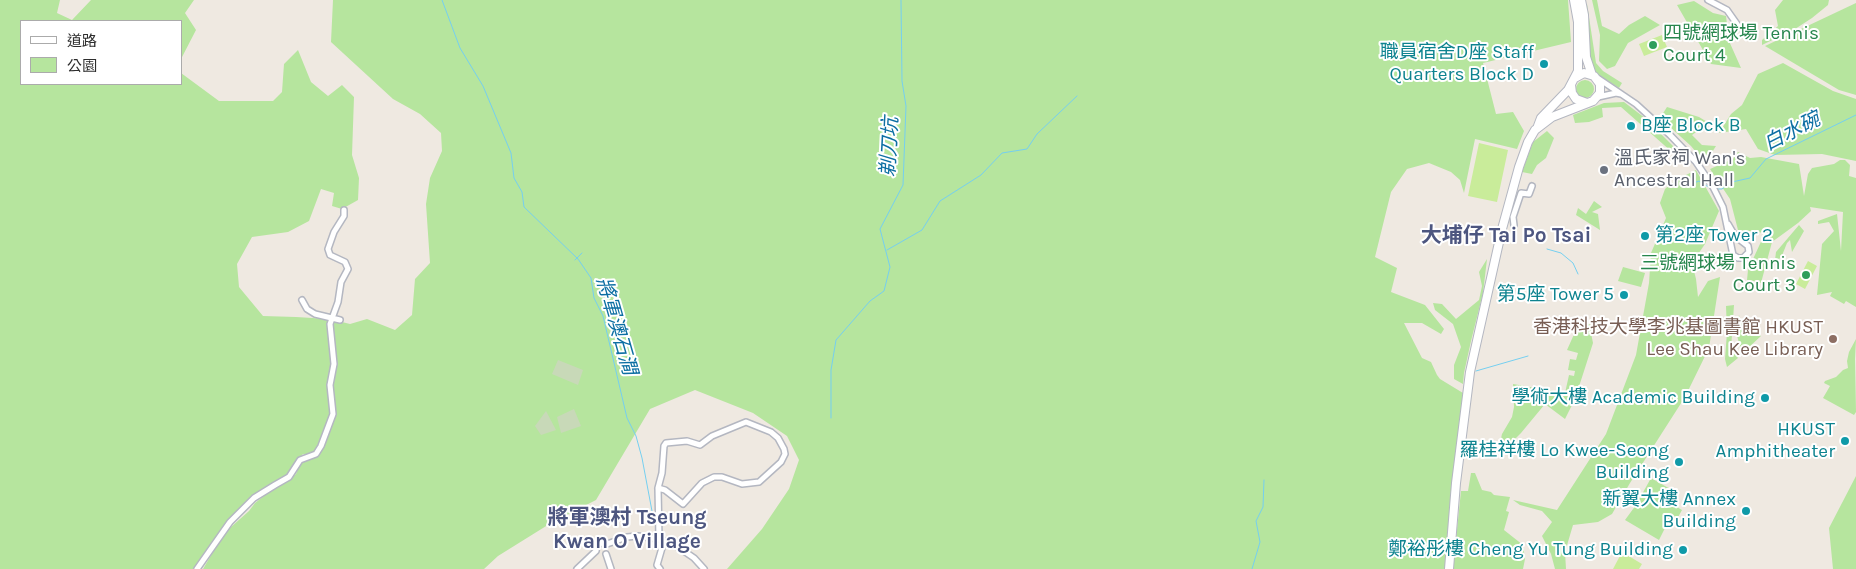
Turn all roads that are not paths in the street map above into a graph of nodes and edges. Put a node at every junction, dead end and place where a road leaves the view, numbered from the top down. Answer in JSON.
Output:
{"nodes":[{"id":1,"x":1574,"y":0,"type":"edge"},
{"id":2,"x":1581,"y":0,"type":"edge"},
{"id":3,"x":1708,"y":0,"type":"edge"},
{"id":4,"x":1738,"y":27,"type":"dead end"},
{"id":5,"x":1594,"y":76,"type":"junction"},
{"id":6,"x":1573,"y":81,"type":"junction"},
{"id":7,"x":1624,"y":94,"type":"junction"},
{"id":8,"x":1594,"y":99,"type":"junction"},
{"id":9,"x":1538,"y":126,"type":"junction"},
{"id":10,"x":1532,"y":186,"type":"dead end"},
{"id":11,"x":344,"y":210,"type":"dead end"},
{"id":12,"x":1728,"y":224,"type":"junction"},
{"id":13,"x":1514,"y":225,"type":"dead end"},
{"id":14,"x":1744,"y":242,"type":"junction"},
{"id":15,"x":1732,"y":249,"type":"junction"},
{"id":16,"x":302,"y":300,"type":"dead end"},
{"id":17,"x":331,"y":318,"type":"junction"},
{"id":18,"x":340,"y":320,"type":"dead end"},
{"id":19,"x":658,"y":488,"type":"junction"},
{"id":20,"x":661,"y":540,"type":"junction"},
{"id":21,"x":607,"y":544,"type":"junction"},
{"id":22,"x":596,"y":551,"type":"junction"},
{"id":23,"x":606,"y":554,"type":"junction"},
{"id":24,"x":197,"y":569,"type":"edge"},
{"id":25,"x":578,"y":569,"type":"edge"},
{"id":26,"x":611,"y":569,"type":"edge"},
{"id":27,"x":660,"y":569,"type":"edge"},
{"id":28,"x":704,"y":569,"type":"edge"},
{"id":29,"x":1449,"y":569,"type":"edge"}],
"edges":[{"from":1,"to":6,"type":"main road"},
{"from":2,"to":5,"type":"main road"},
{"from":3,"to":4,"type":"street"},
{"from":5,"to":6,"type":"main road"},
{"from":5,"to":7,"type":"street"},
{"from":5,"to":8,"type":"main road"},
{"from":6,"to":8,"type":"main road"},
{"from":6,"to":9,"type":"main road"},
{"from":7,"to":8,"type":"street"},
{"from":7,"to":12,"type":"street"},
{"from":8,"to":9,"type":"main road"},
{"from":9,"to":29,"type":"main road"},
{"from":10,"to":13,"type":"street"},
{"from":11,"to":17,"type":"street"},
{"from":12,"to":14,"type":"street"},
{"from":12,"to":15,"type":"street"},
{"from":14,"to":15,"type":"street"},
{"from":14,"to":15,"type":"street"},
{"from":16,"to":17,"type":"street"},
{"from":17,"to":18,"type":"street"},
{"from":17,"to":24,"type":"street"},
{"from":19,"to":19,"type":"street"},
{"from":19,"to":20,"type":"street"},
{"from":20,"to":21,"type":"street"},
{"from":20,"to":27,"type":"street"},
{"from":20,"to":28,"type":"street"},
{"from":21,"to":22,"type":"street"},
{"from":21,"to":23,"type":"street"},
{"from":22,"to":23,"type":"street"},
{"from":22,"to":25,"type":"street"},
{"from":23,"to":26,"type":"street"}]}
